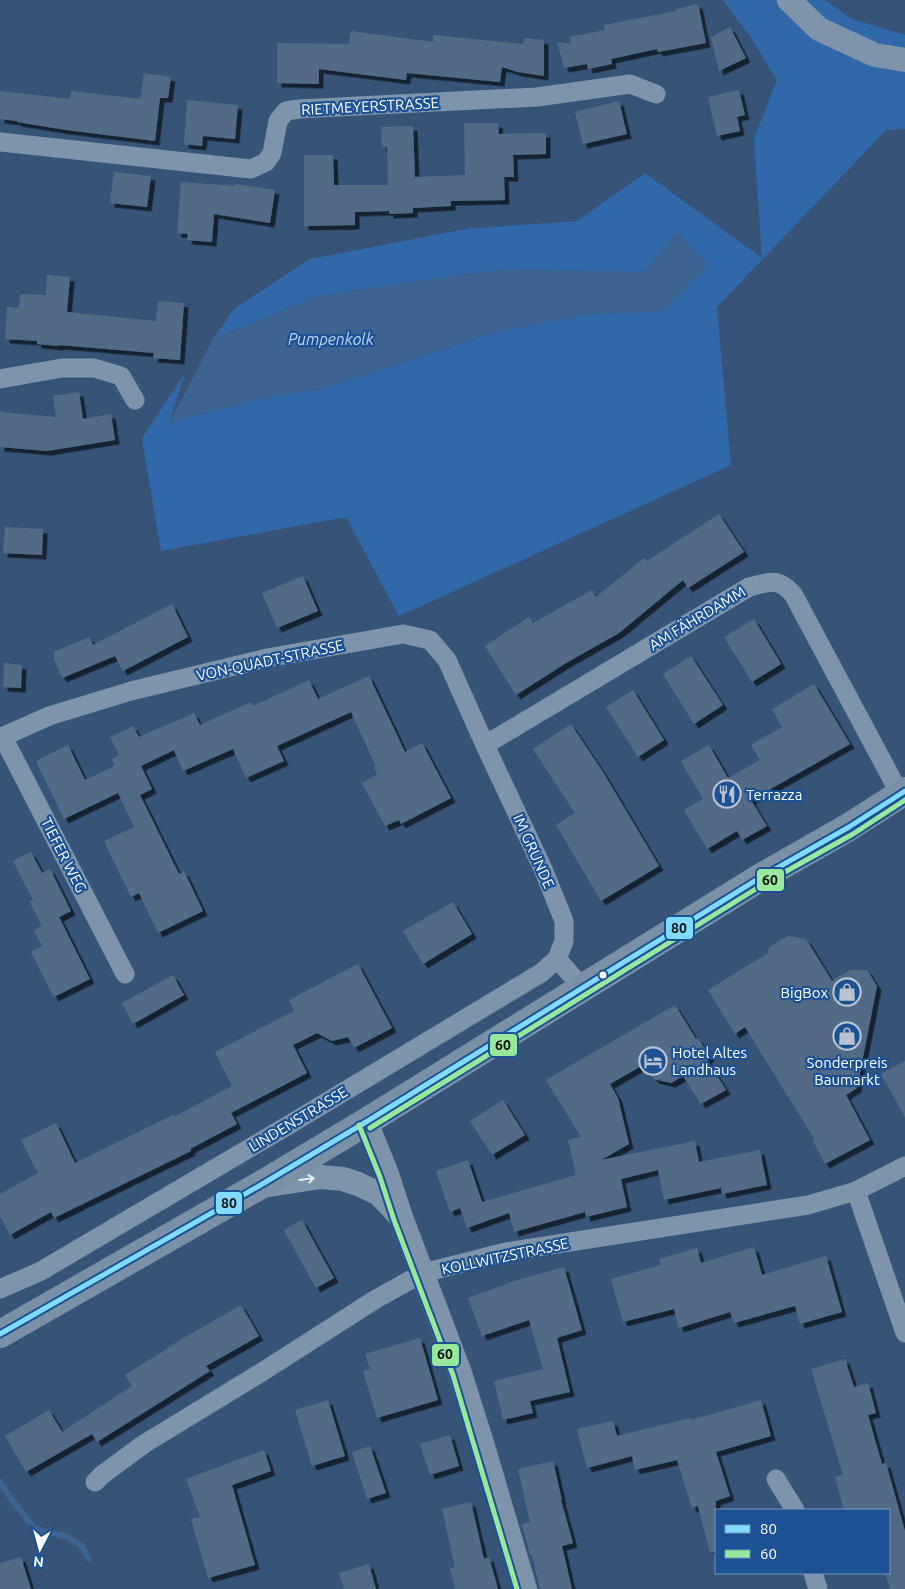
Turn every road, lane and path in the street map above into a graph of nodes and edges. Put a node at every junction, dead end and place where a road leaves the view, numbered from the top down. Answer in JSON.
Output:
{"nodes":[{"id":1,"x":789,"y":0,"type":"edge"},
{"id":2,"x":905,"y":60,"type":"edge"},
{"id":3,"x":656,"y":94,"type":"dead end"},
{"id":4,"x":0,"y":142,"type":"edge"},
{"id":5,"x":0,"y":380,"type":"edge"},
{"id":6,"x":135,"y":400,"type":"dead end"},
{"id":7,"x":2,"y":737,"type":"edge"},
{"id":8,"x":485,"y":745,"type":"junction"},
{"id":9,"x":902,"y":793,"type":"edge"},
{"id":10,"x":557,"y":959,"type":"junction"},
{"id":11,"x":125,"y":974,"type":"dead end"},
{"id":12,"x":583,"y":988,"type":"junction"},
{"id":13,"x":366,"y":1122,"type":"junction"},
{"id":14,"x":905,"y":1166,"type":"edge"},
{"id":15,"x":259,"y":1186,"type":"junction"},
{"id":16,"x":856,"y":1191,"type":"junction"},
{"id":17,"x":401,"y":1217,"type":"junction"},
{"id":18,"x":423,"y":1273,"type":"junction"},
{"id":19,"x":0,"y":1289,"type":"edge"},
{"id":20,"x":905,"y":1333,"type":"edge"},
{"id":21,"x":0,"y":1334,"type":"edge"},
{"id":22,"x":776,"y":1479,"type":"dead end"},
{"id":23,"x":95,"y":1482,"type":"dead end"},
{"id":24,"x":794,"y":1509,"type":"edge"},
{"id":25,"x":813,"y":1574,"type":"edge"},
{"id":26,"x":525,"y":1589,"type":"edge"},
{"id":27,"x":818,"y":1589,"type":"edge"}],
"edges":[{"from":1,"to":2,"type":"street"},
{"from":3,"to":4,"type":"street","name":"RIETMEYERSTRASSE"},
{"from":5,"to":6,"type":"street"},
{"from":7,"to":8,"type":"street","name":"VON-QUADT-STRASSE"},
{"from":7,"to":11,"type":"street","name":"TIEFER WEG"},
{"from":8,"to":9,"type":"street","name":"AM FÄHRDAMM"},
{"from":8,"to":10,"type":"street","name":"IM GRUNDE"},
{"from":9,"to":12,"type":"main road"},
{"from":10,"to":12,"type":"street"},
{"from":10,"to":19,"type":"street","name":"LINDENSTRASSE"},
{"from":12,"to":13,"type":"main road"},
{"from":13,"to":15,"type":"main road"},
{"from":13,"to":17,"type":"street"},
{"from":14,"to":16,"type":"street","name":"KOLLWITZSTRASSE"},
{"from":15,"to":17,"type":"street","one_way":true},
{"from":15,"to":21,"type":"main road"},
{"from":16,"to":18,"type":"street","name":"KOLLWITZSTRASSE"},
{"from":16,"to":20,"type":"street"},
{"from":17,"to":18,"type":"street"},
{"from":18,"to":23,"type":"street","name":"KOLLWITZSTRASSE"},
{"from":18,"to":26,"type":"street"},
{"from":22,"to":24,"type":"street"},
{"from":25,"to":27,"type":"street"}]}
